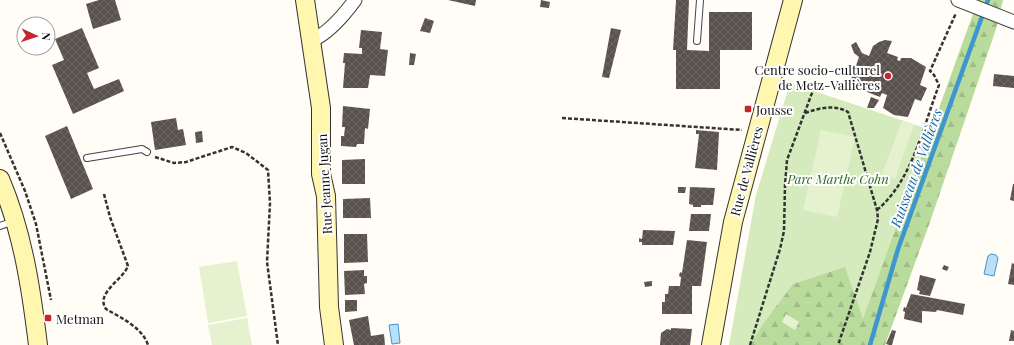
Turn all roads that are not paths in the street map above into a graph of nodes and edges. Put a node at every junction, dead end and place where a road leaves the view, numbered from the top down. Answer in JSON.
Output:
{"nodes":[{"id":1,"x":305,"y":0,"type":"edge"},
{"id":2,"x":355,"y":0,"type":"edge"},
{"id":3,"x":700,"y":0,"type":"edge"},
{"id":4,"x":793,"y":0,"type":"edge"},
{"id":5,"x":964,"y":2,"type":"edge"},
{"id":6,"x":1014,"y":22,"type":"edge"},
{"id":7,"x":311,"y":41,"type":"junction"},
{"id":8,"x":697,"y":41,"type":"dead end"},
{"id":9,"x":147,"y":152,"type":"road end"},
{"id":10,"x":87,"y":158,"type":"dead end"},
{"id":11,"x":0,"y":179,"type":"edge"},
{"id":12,"x":8,"y":223,"type":"edge"},
{"id":13,"x":38,"y":345,"type":"edge"},
{"id":14,"x":334,"y":345,"type":"edge"},
{"id":15,"x":711,"y":345,"type":"edge"}],
"edges":[{"from":1,"to":7,"type":"main road","name":"Rue Jeanne Jugan"},
{"from":2,"to":7,"type":"street"},
{"from":3,"to":8,"type":"lane"},
{"from":4,"to":15,"type":"main road","name":"Rue de Vallières"},
{"from":5,"to":6,"type":"street"},
{"from":7,"to":14,"type":"main road","name":"Rue Jeanne Jugan"},
{"from":9,"to":10,"type":"lane"},
{"from":11,"to":12,"type":"main road"},
{"from":12,"to":13,"type":"main road"}]}
